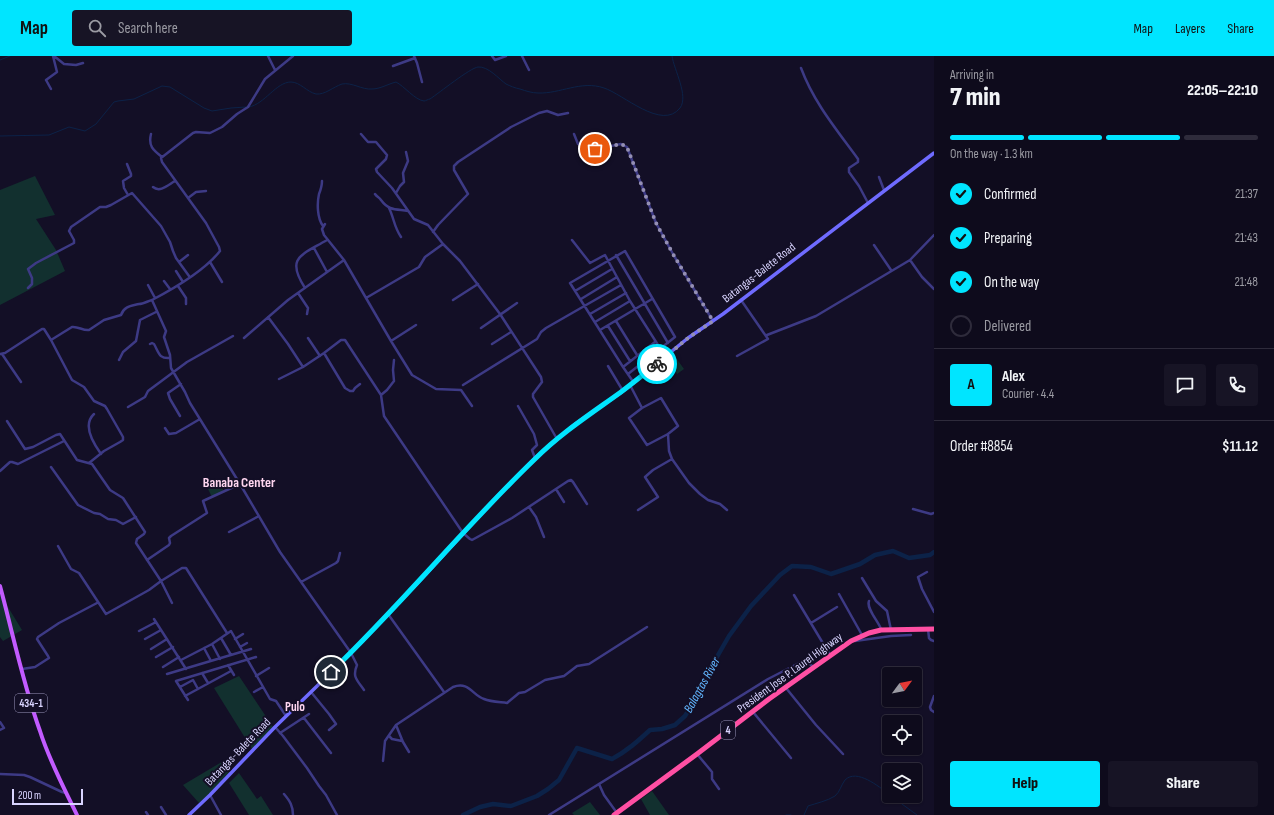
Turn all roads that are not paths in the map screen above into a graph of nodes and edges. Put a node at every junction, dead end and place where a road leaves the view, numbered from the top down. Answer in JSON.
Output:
{"nodes":[{"id":1,"x":53,"y":56,"type":"edge"},
{"id":2,"x":268,"y":56,"type":"edge"},
{"id":3,"x":293,"y":56,"type":"edge"},
{"id":4,"x":492,"y":56,"type":"edge"},
{"id":5,"x":506,"y":56,"type":"edge"},
{"id":6,"x":522,"y":56,"type":"edge"},
{"id":7,"x":414,"y":57,"type":"edge"},
{"id":8,"x":82,"y":63,"type":"dead end"},
{"id":9,"x":393,"y":66,"type":"dead end"},
{"id":10,"x":801,"y":68,"type":"dead end"},
{"id":11,"x":275,"y":70,"type":"junction"},
{"id":12,"x":529,"y":70,"type":"dead end"},
{"id":13,"x":422,"y":82,"type":"dead end"},
{"id":14,"x":51,"y":89,"type":"dead end"},
{"id":15,"x":568,"y":113,"type":"dead end"},
{"id":16,"x":151,"y":134,"type":"dead end"},
{"id":17,"x":360,"y":134,"type":"dead end"},
{"id":18,"x":574,"y":134,"type":"dead end"},
{"id":19,"x":406,"y":152,"type":"dead end"},
{"id":20,"x":934,"y":153,"type":"edge"},
{"id":21,"x":162,"y":157,"type":"junction"},
{"id":22,"x":128,"y":164,"type":"dead end"},
{"id":23,"x":879,"y":178,"type":"dead end"},
{"id":24,"x":175,"y":181,"type":"junction"},
{"id":25,"x":322,"y":181,"type":"dead end"},
{"id":26,"x":153,"y":187,"type":"dead end"},
{"id":27,"x":884,"y":190,"type":"junction"},
{"id":28,"x":206,"y":191,"type":"dead end"},
{"id":29,"x":396,"y":193,"type":"junction"},
{"id":30,"x":375,"y":194,"type":"dead end"},
{"id":31,"x":128,"y":195,"type":"junction"},
{"id":32,"x":188,"y":198,"type":"junction"},
{"id":33,"x":868,"y":202,"type":"junction"},
{"id":34,"x":389,"y":208,"type":"junction"},
{"id":35,"x":408,"y":211,"type":"junction"},
{"id":36,"x":433,"y":232,"type":"junction"},
{"id":37,"x":934,"y":235,"type":"edge"},
{"id":38,"x":400,"y":237,"type":"dead end"},
{"id":39,"x":327,"y":240,"type":"junction"},
{"id":40,"x":572,"y":240,"type":"dead end"},
{"id":41,"x":443,"y":244,"type":"junction"},
{"id":42,"x":874,"y":245,"type":"dead end"},
{"id":43,"x":314,"y":248,"type":"junction"},
{"id":44,"x":188,"y":255,"type":"dead end"},
{"id":45,"x":616,"y":255,"type":"junction"},
{"id":46,"x":344,"y":260,"type":"junction"},
{"id":47,"x":910,"y":260,"type":"junction"},
{"id":48,"x":608,"y":261,"type":"junction"},
{"id":49,"x":179,"y":262,"type":"junction"},
{"id":50,"x":210,"y":262,"type":"junction"},
{"id":51,"x":612,"y":269,"type":"junction"},
{"id":52,"x":891,"y":270,"type":"junction"},
{"id":53,"x":176,"y":272,"type":"dead end"},
{"id":54,"x":327,"y":272,"type":"junction"},
{"id":55,"x":190,"y":276,"type":"junction"},
{"id":56,"x":617,"y":276,"type":"junction"},
{"id":57,"x":164,"y":281,"type":"dead end"},
{"id":58,"x":183,"y":282,"type":"junction"},
{"id":59,"x":222,"y":282,"type":"dead end"},
{"id":60,"x":478,"y":284,"type":"junction"},
{"id":61,"x":148,"y":285,"type":"dead end"},
{"id":62,"x":621,"y":285,"type":"junction"},
{"id":63,"x":178,"y":286,"type":"junction"},
{"id":64,"x":28,"y":288,"type":"dead end"},
{"id":65,"x":305,"y":288,"type":"junction"},
{"id":66,"x":170,"y":289,"type":"junction"},
{"id":67,"x":934,"y":289,"type":"edge"},
{"id":68,"x":575,"y":291,"type":"junction"},
{"id":69,"x":298,"y":293,"type":"junction"},
{"id":70,"x":626,"y":293,"type":"junction"},
{"id":71,"x":155,"y":298,"type":"junction"},
{"id":72,"x":366,"y":298,"type":"junction"},
{"id":73,"x":581,"y":299,"type":"junction"},
{"id":74,"x":652,"y":299,"type":"junction"},
{"id":75,"x":152,"y":300,"type":"junction"},
{"id":76,"x":452,"y":300,"type":"dead end"},
{"id":77,"x":741,"y":300,"type":"junction"},
{"id":78,"x":630,"y":301,"type":"junction"},
{"id":79,"x":517,"y":303,"type":"dead end"},
{"id":80,"x":186,"y":304,"type":"dead end"},
{"id":81,"x":645,"y":304,"type":"junction"},
{"id":82,"x":585,"y":306,"type":"junction"},
{"id":83,"x":636,"y":309,"type":"junction"},
{"id":84,"x":156,"y":312,"type":"junction"},
{"id":85,"x":307,"y":314,"type":"dead end"},
{"id":86,"x":500,"y":314,"type":"junction"},
{"id":87,"x":590,"y":314,"type":"junction"},
{"id":88,"x":268,"y":317,"type":"junction"},
{"id":89,"x":616,"y":321,"type":"junction"},
{"id":90,"x":713,"y":321,"type":"junction"},
{"id":91,"x":595,"y":322,"type":"junction"},
{"id":92,"x":416,"y":324,"type":"dead end"},
{"id":93,"x":608,"y":326,"type":"junction"},
{"id":94,"x":481,"y":328,"type":"dead end"},
{"id":95,"x":600,"y":330,"type":"junction"},
{"id":96,"x":511,"y":332,"type":"junction"},
{"id":97,"x":767,"y":335,"type":"junction"},
{"id":98,"x":233,"y":336,"type":"dead end"},
{"id":99,"x":244,"y":338,"type":"dead end"},
{"id":100,"x":308,"y":338,"type":"dead end"},
{"id":101,"x":51,"y":340,"type":"junction"},
{"id":102,"x":391,"y":341,"type":"junction"},
{"id":103,"x":655,"y":342,"type":"junction"},
{"id":104,"x":668,"y":343,"type":"junction"},
{"id":105,"x":150,"y":344,"type":"dead end"},
{"id":106,"x":492,"y":344,"type":"dead end"},
{"id":107,"x":521,"y":348,"type":"junction"},
{"id":108,"x":660,"y":349,"type":"junction"},
{"id":109,"x":324,"y":353,"type":"junction"},
{"id":110,"x":1,"y":354,"type":"edge"},
{"id":111,"x":637,"y":355,"type":"junction"},
{"id":112,"x":320,"y":356,"type":"junction"},
{"id":113,"x":737,"y":356,"type":"dead end"},
{"id":114,"x":170,"y":358,"type":"junction"},
{"id":115,"x":665,"y":358,"type":"junction"},
{"id":116,"x":119,"y":360,"type":"dead end"},
{"id":117,"x":394,"y":360,"type":"dead end"},
{"id":118,"x":630,"y":361,"type":"junction"},
{"id":119,"x":608,"y":366,"type":"dead end"},
{"id":120,"x":303,"y":367,"type":"junction"},
{"id":121,"x":623,"y":367,"type":"junction"},
{"id":122,"x":672,"y":367,"type":"dead end"},
{"id":123,"x":174,"y":372,"type":"junction"},
{"id":124,"x":628,"y":374,"type":"junction"},
{"id":125,"x":279,"y":379,"type":"dead end"},
{"id":126,"x":20,"y":382,"type":"dead end"},
{"id":127,"x":181,"y":384,"type":"junction"},
{"id":128,"x":360,"y":384,"type":"dead end"},
{"id":129,"x":632,"y":384,"type":"junction"},
{"id":130,"x":463,"y":385,"type":"dead end"},
{"id":131,"x":623,"y":391,"type":"junction"},
{"id":132,"x":380,"y":395,"type":"junction"},
{"id":133,"x":472,"y":406,"type":"dead end"},
{"id":134,"x":518,"y":406,"type":"dead end"},
{"id":135,"x":128,"y":407,"type":"dead end"},
{"id":136,"x":642,"y":408,"type":"junction"},
{"id":137,"x":94,"y":414,"type":"dead end"},
{"id":138,"x":180,"y":416,"type":"dead end"},
{"id":139,"x":200,"y":419,"type":"junction"},
{"id":140,"x":7,"y":421,"type":"dead end"},
{"id":141,"x":165,"y":428,"type":"dead end"},
{"id":142,"x":668,"y":434,"type":"junction"},
{"id":143,"x":556,"y":439,"type":"junction"},
{"id":144,"x":64,"y":441,"type":"junction"},
{"id":145,"x":100,"y":454,"type":"junction"},
{"id":146,"x":535,"y":458,"type":"junction"},
{"id":147,"x":672,"y":459,"type":"junction"},
{"id":148,"x":89,"y":463,"type":"junction"},
{"id":149,"x":51,"y":467,"type":"dead end"},
{"id":150,"x":0,"y":471,"type":"edge"},
{"id":151,"x":240,"y":484,"type":"junction"},
{"id":152,"x":556,"y":489,"type":"junction"},
{"id":153,"x":564,"y":502,"type":"dead end"},
{"id":154,"x":587,"y":504,"type":"dead end"},
{"id":155,"x":529,"y":507,"type":"junction"},
{"id":156,"x":913,"y":509,"type":"dead end"},
{"id":157,"x":638,"y":510,"type":"dead end"},
{"id":158,"x":726,"y":510,"type":"dead end"},
{"id":159,"x":934,"y":513,"type":"edge"},
{"id":160,"x":258,"y":516,"type":"junction"},
{"id":161,"x":136,"y":518,"type":"junction"},
{"id":162,"x":229,"y":532,"type":"dead end"},
{"id":163,"x":463,"y":533,"type":"junction"},
{"id":164,"x":544,"y":537,"type":"dead end"},
{"id":165,"x":58,"y":546,"type":"dead end"},
{"id":166,"x":340,"y":553,"type":"dead end"},
{"id":167,"x":147,"y":560,"type":"junction"},
{"id":168,"x":928,"y":572,"type":"dead end"},
{"id":169,"x":862,"y":578,"type":"dead end"},
{"id":170,"x":161,"y":581,"type":"junction"},
{"id":171,"x":301,"y":582,"type":"junction"},
{"id":172,"x":0,"y":586,"type":"edge"},
{"id":173,"x":839,"y":594,"type":"dead end"},
{"id":174,"x":794,"y":595,"type":"dead end"},
{"id":175,"x":870,"y":601,"type":"dead end"},
{"id":176,"x":98,"y":603,"type":"junction"},
{"id":177,"x":172,"y":603,"type":"dead end"},
{"id":178,"x":837,"y":608,"type":"dead end"},
{"id":179,"x":934,"y":612,"type":"edge"},
{"id":180,"x":388,"y":614,"type":"junction"},
{"id":181,"x":811,"y":623,"type":"junction"},
{"id":182,"x":647,"y":627,"type":"dead end"},
{"id":183,"x":928,"y":629,"type":"junction"},
{"id":184,"x":934,"y":629,"type":"edge"},
{"id":185,"x":139,"y":630,"type":"dead end"},
{"id":186,"x":161,"y":630,"type":"junction"},
{"id":187,"x":881,"y":630,"type":"junction"},
{"id":188,"x":891,"y":630,"type":"junction"},
{"id":189,"x":227,"y":633,"type":"junction"},
{"id":190,"x":242,"y":634,"type":"dead end"},
{"id":191,"x":910,"y":635,"type":"dead end"},
{"id":192,"x":863,"y":636,"type":"junction"},
{"id":193,"x":221,"y":638,"type":"junction"},
{"id":194,"x":235,"y":638,"type":"junction"},
{"id":195,"x":145,"y":639,"type":"dead end"},
{"id":196,"x":167,"y":639,"type":"junction"},
{"id":197,"x":934,"y":640,"type":"edge"},
{"id":198,"x":851,"y":641,"type":"junction"},
{"id":199,"x":247,"y":643,"type":"dead end"},
{"id":200,"x":212,"y":644,"type":"junction"},
{"id":201,"x":173,"y":647,"type":"junction"},
{"id":202,"x":240,"y":647,"type":"junction"},
{"id":203,"x":204,"y":648,"type":"junction"},
{"id":204,"x":151,"y":649,"type":"dead end"},
{"id":205,"x":251,"y":649,"type":"dead end"},
{"id":206,"x":242,"y":652,"type":"junction"},
{"id":207,"x":351,"y":653,"type":"junction"},
{"id":208,"x":231,"y":655,"type":"junction"},
{"id":209,"x":831,"y":655,"type":"junction"},
{"id":210,"x":156,"y":657,"type":"dead end"},
{"id":211,"x":256,"y":657,"type":"dead end"},
{"id":212,"x":180,"y":659,"type":"junction"},
{"id":213,"x":220,"y":659,"type":"junction"},
{"id":214,"x":247,"y":659,"type":"junction"},
{"id":215,"x":211,"y":661,"type":"junction"},
{"id":216,"x":228,"y":665,"type":"junction"},
{"id":217,"x":163,"y":667,"type":"dead end"},
{"id":218,"x":186,"y":668,"type":"junction"},
{"id":219,"x":269,"y":668,"type":"dead end"},
{"id":220,"x":813,"y":668,"type":"junction"},
{"id":221,"x":22,"y":669,"type":"junction"},
{"id":222,"x":231,"y":671,"type":"junction"},
{"id":223,"x":202,"y":673,"type":"junction"},
{"id":224,"x":167,"y":674,"type":"dead end"},
{"id":225,"x":234,"y":675,"type":"dead end"},
{"id":226,"x":256,"y":676,"type":"junction"},
{"id":227,"x":208,"y":683,"type":"junction"},
{"id":228,"x":180,"y":687,"type":"junction"},
{"id":229,"x":263,"y":687,"type":"junction"},
{"id":230,"x":785,"y":687,"type":"junction"},
{"id":231,"x":198,"y":689,"type":"junction"},
{"id":232,"x":364,"y":690,"type":"dead end"},
{"id":233,"x":311,"y":691,"type":"junction"},
{"id":234,"x":254,"y":692,"type":"dead end"},
{"id":235,"x":444,"y":692,"type":"junction"},
{"id":236,"x":185,"y":696,"type":"junction"},
{"id":237,"x":934,"y":696,"type":"edge"},
{"id":238,"x":188,"y":700,"type":"dead end"},
{"id":239,"x":753,"y":711,"type":"junction"},
{"id":240,"x":934,"y":712,"type":"edge"},
{"id":241,"x":309,"y":714,"type":"dead end"},
{"id":242,"x":286,"y":717,"type":"junction"},
{"id":243,"x":304,"y":718,"type":"junction"},
{"id":244,"x":0,"y":722,"type":"edge"},
{"id":245,"x":396,"y":725,"type":"junction"},
{"id":246,"x":275,"y":727,"type":"junction"},
{"id":247,"x":0,"y":730,"type":"edge"},
{"id":248,"x":329,"y":730,"type":"dead end"},
{"id":249,"x":280,"y":733,"type":"junction"},
{"id":250,"x":389,"y":736,"type":"junction"},
{"id":251,"x":403,"y":742,"type":"junction"},
{"id":252,"x":409,"y":752,"type":"dead end"},
{"id":253,"x":331,"y":753,"type":"dead end"},
{"id":254,"x":697,"y":754,"type":"junction"},
{"id":255,"x":843,"y":754,"type":"dead end"},
{"id":256,"x":790,"y":758,"type":"dead end"},
{"id":257,"x":383,"y":761,"type":"dead end"},
{"id":258,"x":0,"y":774,"type":"edge"},
{"id":259,"x":598,"y":784,"type":"junction"},
{"id":260,"x":719,"y":789,"type":"dead end"},
{"id":261,"x":66,"y":793,"type":"junction"},
{"id":262,"x":284,"y":794,"type":"dead end"},
{"id":263,"x":210,"y":795,"type":"junction"},
{"id":264,"x":161,"y":807,"type":"dead end"},
{"id":265,"x":615,"y":814,"type":"edge"},
{"id":266,"x":77,"y":815,"type":"edge"},
{"id":267,"x":166,"y":815,"type":"edge"},
{"id":268,"x":189,"y":815,"type":"edge"},
{"id":269,"x":221,"y":815,"type":"edge"},
{"id":270,"x":293,"y":815,"type":"edge"},
{"id":271,"x":338,"y":815,"type":"edge"},
{"id":272,"x":549,"y":815,"type":"edge"}],
"edges":[{"from":1,"to":8,"type":"street"},
{"from":1,"to":14,"type":"street"},
{"from":2,"to":11,"type":"street"},
{"from":3,"to":11,"type":"street"},
{"from":4,"to":5,"type":"street"},
{"from":6,"to":12,"type":"street"},
{"from":7,"to":9,"type":"street"},
{"from":7,"to":13,"type":"street"},
{"from":10,"to":33,"type":"street"},
{"from":11,"to":21,"type":"street"},
{"from":15,"to":36,"type":"street"},
{"from":16,"to":21,"type":"street"},
{"from":17,"to":29,"type":"street"},
{"from":18,"to":90,"type":"street"},
{"from":19,"to":29,"type":"street"},
{"from":20,"to":27,"type":"main road","name":"Batangas-Balete Road"},
{"from":21,"to":24,"type":"street"},
{"from":22,"to":31,"type":"street"},
{"from":23,"to":27,"type":"street"},
{"from":24,"to":26,"type":"street"},
{"from":24,"to":32,"type":"street"},
{"from":25,"to":39,"type":"street"},
{"from":27,"to":33,"type":"main road","name":"Batangas-Balete Road"},
{"from":28,"to":32,"type":"street"},
{"from":29,"to":35,"type":"street"},
{"from":30,"to":34,"type":"street"},
{"from":31,"to":49,"type":"street"},
{"from":31,"to":64,"type":"street"},
{"from":32,"to":50,"type":"street"},
{"from":33,"to":77,"type":"main road","name":"Batangas-Balete Road"},
{"from":34,"to":35,"type":"street"},
{"from":34,"to":38,"type":"street"},
{"from":35,"to":36,"type":"street"},
{"from":36,"to":41,"type":"street"},
{"from":37,"to":47,"type":"street"},
{"from":39,"to":43,"type":"street"},
{"from":39,"to":46,"type":"street"},
{"from":40,"to":48,"type":"street"},
{"from":41,"to":60,"type":"street"},
{"from":41,"to":72,"type":"street"},
{"from":42,"to":52,"type":"street"},
{"from":43,"to":54,"type":"street"},
{"from":43,"to":65,"type":"street"},
{"from":44,"to":49,"type":"street"},
{"from":45,"to":48,"type":"street"},
{"from":45,"to":74,"type":"street"},
{"from":45,"to":81,"type":"street"},
{"from":46,"to":54,"type":"street"},
{"from":46,"to":72,"type":"street"},
{"from":47,"to":52,"type":"street"},
{"from":47,"to":67,"type":"street"},
{"from":48,"to":51,"type":"street"},
{"from":48,"to":68,"type":"street"},
{"from":49,"to":55,"type":"street"},
{"from":50,"to":55,"type":"street"},
{"from":50,"to":59,"type":"street"},
{"from":51,"to":56,"type":"street"},
{"from":51,"to":68,"type":"street"},
{"from":52,"to":97,"type":"street"},
{"from":53,"to":58,"type":"street"},
{"from":54,"to":65,"type":"street"},
{"from":55,"to":58,"type":"street"},
{"from":56,"to":62,"type":"street"},
{"from":56,"to":73,"type":"street"},
{"from":57,"to":66,"type":"street"},
{"from":58,"to":63,"type":"street"},
{"from":60,"to":76,"type":"street"},
{"from":60,"to":86,"type":"street"},
{"from":61,"to":71,"type":"street"},
{"from":62,"to":70,"type":"street"},
{"from":62,"to":82,"type":"street"},
{"from":63,"to":66,"type":"street"},
{"from":63,"to":80,"type":"street"},
{"from":65,"to":69,"type":"street"},
{"from":66,"to":71,"type":"street"},
{"from":68,"to":73,"type":"street"},
{"from":69,"to":85,"type":"street"},
{"from":69,"to":88,"type":"street"},
{"from":70,"to":78,"type":"street"},
{"from":70,"to":87,"type":"street"},
{"from":71,"to":75,"type":"street"},
{"from":72,"to":102,"type":"street"},
{"from":73,"to":82,"type":"street"},
{"from":74,"to":81,"type":"street"},
{"from":74,"to":104,"type":"street"},
{"from":75,"to":84,"type":"street"},
{"from":75,"to":101,"type":"street"},
{"from":77,"to":90,"type":"main road","name":"Batangas-Balete Road"},
{"from":77,"to":97,"type":"street"},
{"from":78,"to":83,"type":"street"},
{"from":78,"to":91,"type":"street"},
{"from":79,"to":86,"type":"street"},
{"from":81,"to":83,"type":"street"},
{"from":81,"to":104,"type":"street"},
{"from":82,"to":87,"type":"street"},
{"from":82,"to":107,"type":"street"},
{"from":83,"to":89,"type":"street"},
{"from":83,"to":103,"type":"street"},
{"from":84,"to":114,"type":"street"},
{"from":84,"to":116,"type":"street"},
{"from":86,"to":94,"type":"street"},
{"from":86,"to":96,"type":"street"},
{"from":87,"to":91,"type":"street"},
{"from":88,"to":99,"type":"street"},
{"from":88,"to":120,"type":"street"},
{"from":89,"to":93,"type":"street"},
{"from":89,"to":111,"type":"street"},
{"from":90,"to":115,"type":"main road","name":"Batangas-Balete Road"},
{"from":91,"to":95,"type":"street"},
{"from":92,"to":102,"type":"street"},
{"from":93,"to":95,"type":"street"},
{"from":93,"to":118,"type":"street"},
{"from":95,"to":121,"type":"street"},
{"from":96,"to":106,"type":"street"},
{"from":96,"to":107,"type":"street"},
{"from":97,"to":113,"type":"street"},
{"from":98,"to":123,"type":"street"},
{"from":100,"to":112,"type":"street"},
{"from":101,"to":110,"type":"street"},
{"from":101,"to":145,"type":"street"},
{"from":102,"to":133,"type":"street"},
{"from":103,"to":108,"type":"street"},
{"from":103,"to":111,"type":"street"},
{"from":104,"to":108,"type":"street"},
{"from":105,"to":114,"type":"street"},
{"from":107,"to":130,"type":"street"},
{"from":107,"to":143,"type":"street"},
{"from":108,"to":115,"type":"street"},
{"from":108,"to":124,"type":"street"},
{"from":109,"to":112,"type":"street"},
{"from":109,"to":128,"type":"street"},
{"from":109,"to":132,"type":"street"},
{"from":110,"to":126,"type":"street"},
{"from":111,"to":118,"type":"street"},
{"from":112,"to":120,"type":"street"},
{"from":114,"to":123,"type":"street"},
{"from":115,"to":122,"type":"street"},
{"from":115,"to":129,"type":"main road","name":"Batangas-Balete Road"},
{"from":117,"to":132,"type":"street"},
{"from":118,"to":121,"type":"street"},
{"from":119,"to":131,"type":"street"},
{"from":120,"to":125,"type":"street"},
{"from":121,"to":124,"type":"street"},
{"from":123,"to":127,"type":"street"},
{"from":123,"to":135,"type":"street"},
{"from":124,"to":129,"type":"street"},
{"from":127,"to":138,"type":"street"},
{"from":127,"to":139,"type":"street"},
{"from":129,"to":131,"type":"main road","name":"Batangas-Balete Road"},
{"from":129,"to":136,"type":"street"},
{"from":131,"to":143,"type":"main road","name":"Batangas-Balete Road"},
{"from":132,"to":163,"type":"street"},
{"from":134,"to":146,"type":"street"},
{"from":136,"to":142,"type":"street"},
{"from":136,"to":142,"type":"street"},
{"from":137,"to":145,"type":"street"},
{"from":139,"to":141,"type":"street"},
{"from":139,"to":151,"type":"street"},
{"from":140,"to":144,"type":"street"},
{"from":142,"to":147,"type":"street"},
{"from":143,"to":146,"type":"main road","name":"Batangas-Balete Road"},
{"from":144,"to":148,"type":"street"},
{"from":144,"to":150,"type":"street"},
{"from":145,"to":148,"type":"street"},
{"from":146,"to":163,"type":"main road","name":"Batangas-Balete Road"},
{"from":147,"to":157,"type":"street"},
{"from":147,"to":158,"type":"street"},
{"from":148,"to":161,"type":"street"},
{"from":149,"to":161,"type":"street"},
{"from":151,"to":160,"type":"street"},
{"from":151,"to":167,"type":"street"},
{"from":152,"to":153,"type":"street"},
{"from":152,"to":154,"type":"street"},
{"from":152,"to":155,"type":"street"},
{"from":155,"to":163,"type":"street"},
{"from":155,"to":164,"type":"street"},
{"from":156,"to":159,"type":"street"},
{"from":160,"to":162,"type":"street"},
{"from":160,"to":171,"type":"street"},
{"from":161,"to":167,"type":"street"},
{"from":163,"to":180,"type":"main road","name":"Batangas-Balete Road"},
{"from":165,"to":176,"type":"street"},
{"from":166,"to":171,"type":"street"},
{"from":167,"to":170,"type":"street"},
{"from":168,"to":179,"type":"street"},
{"from":169,"to":188,"type":"street"},
{"from":170,"to":176,"type":"street"},
{"from":170,"to":177,"type":"street"},
{"from":170,"to":189,"type":"street"},
{"from":171,"to":207,"type":"street"},
{"from":172,"to":221,"type":"main road","number":"434-1"},
{"from":173,"to":192,"type":"street"},
{"from":174,"to":181,"type":"street"},
{"from":175,"to":187,"type":"street"},
{"from":176,"to":221,"type":"street"},
{"from":178,"to":181,"type":"street"},
{"from":180,"to":207,"type":"main road","name":"Batangas-Balete Road"},
{"from":180,"to":235,"type":"street"},
{"from":181,"to":209,"type":"street"},
{"from":182,"to":235,"type":"street"},
{"from":183,"to":184,"type":"highway","name":"President Jose P. Laurel Highway","number":"4"},
{"from":183,"to":188,"type":"highway","name":"President Jose P. Laurel Highway","number":"4"},
{"from":183,"to":197,"type":"street"},
{"from":185,"to":186,"type":"street"},
{"from":186,"to":195,"type":"street"},
{"from":186,"to":196,"type":"street"},
{"from":187,"to":188,"type":"highway","name":"President Jose P. Laurel Highway","number":"4"},
{"from":187,"to":192,"type":"highway","name":"President Jose P. Laurel Highway","number":"4"},
{"from":189,"to":193,"type":"street"},
{"from":189,"to":194,"type":"street"},
{"from":190,"to":194,"type":"street"},
{"from":191,"to":198,"type":"street"},
{"from":192,"to":198,"type":"highway","name":"President Jose P. Laurel Highway","number":"4"},
{"from":193,"to":200,"type":"street"},
{"from":193,"to":208,"type":"street"},
{"from":194,"to":202,"type":"street"},
{"from":196,"to":201,"type":"street"},
{"from":196,"to":204,"type":"street"},
{"from":198,"to":209,"type":"highway","name":"President Jose P. Laurel Highway","number":"4"},
{"from":199,"to":202,"type":"street"},
{"from":200,"to":203,"type":"street"},
{"from":200,"to":213,"type":"street"},
{"from":201,"to":210,"type":"street"},
{"from":201,"to":212,"type":"street"},
{"from":202,"to":206,"type":"street"},
{"from":203,"to":212,"type":"street"},
{"from":203,"to":215,"type":"street"},
{"from":205,"to":206,"type":"street"},
{"from":206,"to":208,"type":"street"},
{"from":206,"to":214,"type":"street"},
{"from":207,"to":232,"type":"street"},
{"from":207,"to":233,"type":"main road","name":"Batangas-Balete Road"},
{"from":208,"to":213,"type":"street"},
{"from":209,"to":220,"type":"highway","name":"President Jose P. Laurel Highway","number":"4"},
{"from":211,"to":214,"type":"street"},
{"from":212,"to":217,"type":"street"},
{"from":212,"to":218,"type":"street"},
{"from":213,"to":215,"type":"street"},
{"from":214,"to":216,"type":"street"},
{"from":214,"to":226,"type":"street"},
{"from":215,"to":218,"type":"street"},
{"from":216,"to":222,"type":"street"},
{"from":216,"to":223,"type":"street"},
{"from":218,"to":224,"type":"street"},
{"from":219,"to":226,"type":"street"},
{"from":220,"to":230,"type":"highway","name":"President Jose P. Laurel Highway","number":"4"},
{"from":220,"to":259,"type":"street"},
{"from":221,"to":261,"type":"main road","number":"434-1"},
{"from":222,"to":225,"type":"street"},
{"from":222,"to":227,"type":"street"},
{"from":223,"to":227,"type":"street"},
{"from":223,"to":228,"type":"street"},
{"from":226,"to":229,"type":"street"},
{"from":227,"to":231,"type":"street"},
{"from":228,"to":231,"type":"street"},
{"from":228,"to":236,"type":"street"},
{"from":229,"to":234,"type":"street"},
{"from":229,"to":242,"type":"street"},
{"from":230,"to":239,"type":"highway","name":"President Jose P. Laurel Highway","number":"4"},
{"from":230,"to":255,"type":"street"},
{"from":231,"to":236,"type":"street"},
{"from":233,"to":242,"type":"main road","name":"Batangas-Balete Road"},
{"from":233,"to":248,"type":"street"},
{"from":235,"to":245,"type":"street"},
{"from":236,"to":238,"type":"street"},
{"from":237,"to":240,"type":"street"},
{"from":239,"to":254,"type":"highway","name":"President Jose P. Laurel Highway","number":"4"},
{"from":239,"to":256,"type":"street"},
{"from":241,"to":243,"type":"street"},
{"from":242,"to":246,"type":"main road","name":"Batangas-Balete Road"},
{"from":243,"to":249,"type":"street"},
{"from":243,"to":253,"type":"street"},
{"from":244,"to":247,"type":"street"},
{"from":245,"to":250,"type":"street"},
{"from":245,"to":251,"type":"street"},
{"from":246,"to":249,"type":"street"},
{"from":246,"to":263,"type":"main road","name":"Batangas-Balete Road"},
{"from":249,"to":271,"type":"street"},
{"from":250,"to":251,"type":"street"},
{"from":250,"to":257,"type":"street"},
{"from":251,"to":252,"type":"street"},
{"from":254,"to":260,"type":"street"},
{"from":254,"to":265,"type":"highway","name":"President Jose P. Laurel Highway","number":"4"},
{"from":258,"to":261,"type":"street"},
{"from":259,"to":265,"type":"street"},
{"from":259,"to":272,"type":"street"},
{"from":261,"to":266,"type":"main road","number":"434-1"},
{"from":262,"to":270,"type":"street"},
{"from":263,"to":268,"type":"main road","name":"Batangas-Balete Road"},
{"from":263,"to":269,"type":"street"},
{"from":264,"to":267,"type":"street"}]}
